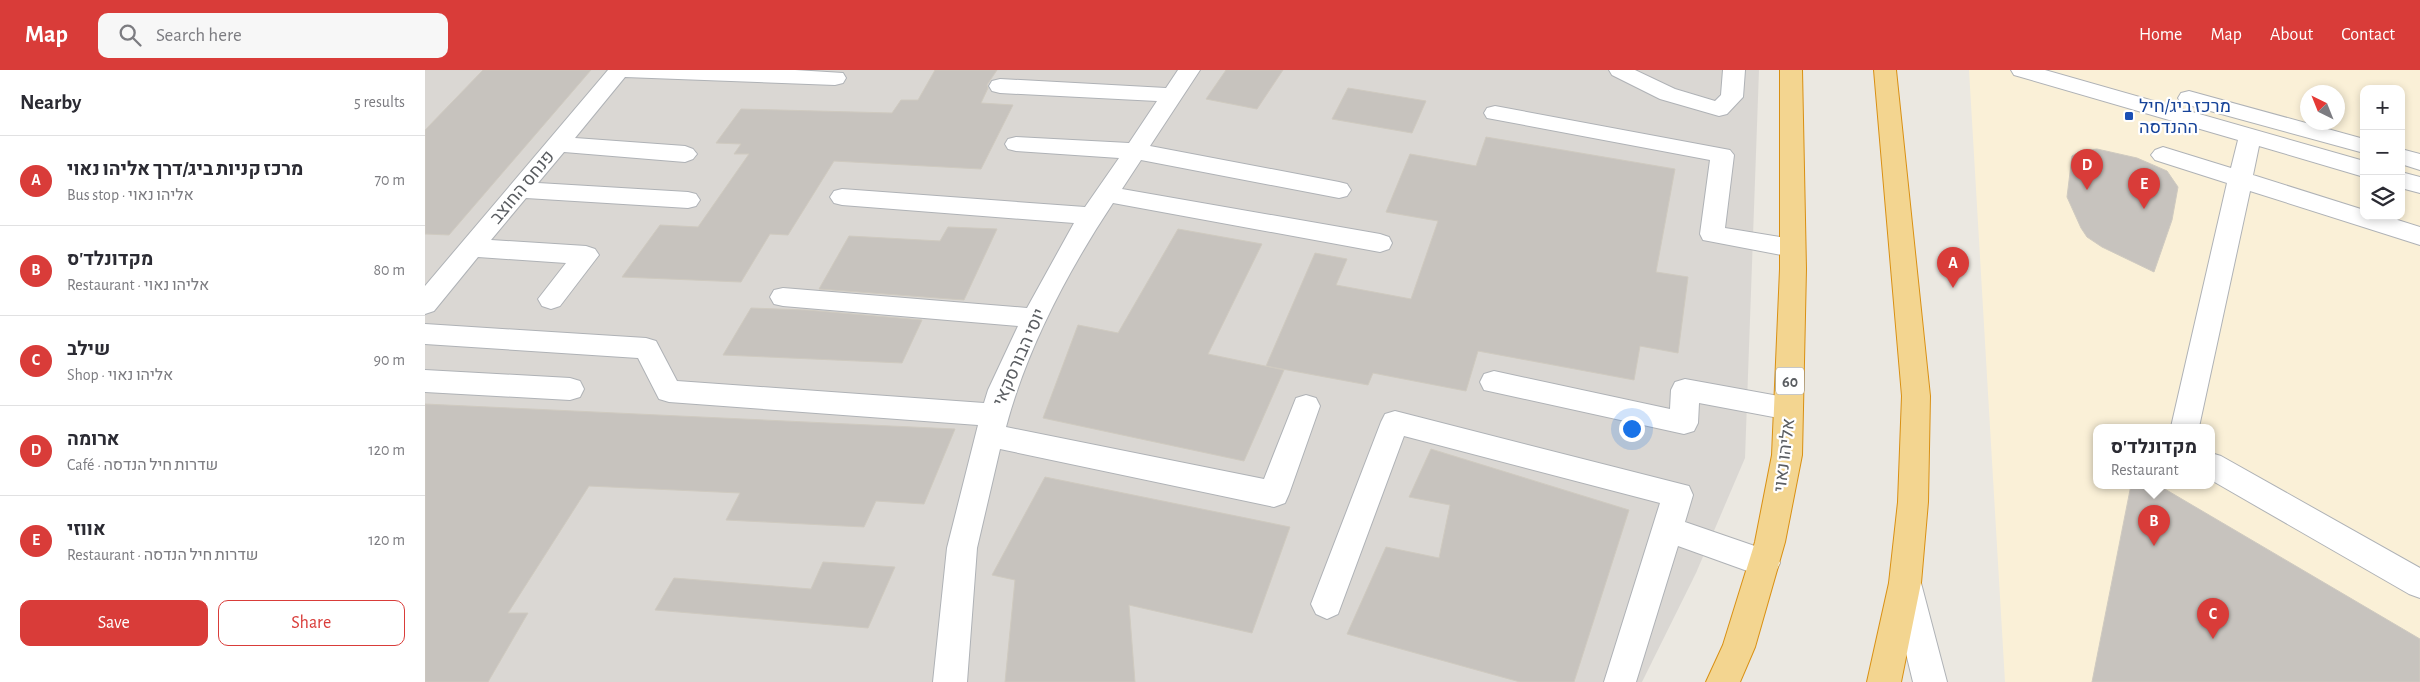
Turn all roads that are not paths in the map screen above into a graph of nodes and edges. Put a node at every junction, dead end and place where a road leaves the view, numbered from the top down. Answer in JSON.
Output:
{"nodes":[{"id":1,"x":620,"y":70,"type":"edge"},
{"id":2,"x":1189,"y":70,"type":"edge"},
{"id":3,"x":1620,"y":70,"type":"edge"},
{"id":4,"x":1734,"y":70,"type":"edge"},
{"id":5,"x":1791,"y":70,"type":"edge"},
{"id":6,"x":1885,"y":70,"type":"edge"},
{"id":7,"x":2022,"y":70,"type":"edge"},
{"id":8,"x":2089,"y":70,"type":"edge"},
{"id":9,"x":835,"y":78,"type":"dead end"},
{"id":10,"x":1000,"y":86,"type":"dead end"},
{"id":11,"x":1171,"y":95,"type":"junction"},
{"id":12,"x":1495,"y":113,"type":"dead end"},
{"id":13,"x":2249,"y":135,"type":"junction"},
{"id":14,"x":558,"y":144,"type":"junction"},
{"id":15,"x":1016,"y":144,"type":"dead end"},
{"id":16,"x":2360,"y":145,"type":"edge"},
{"id":17,"x":1134,"y":151,"type":"junction"},
{"id":18,"x":685,"y":154,"type":"dead end"},
{"id":19,"x":2163,"y":155,"type":"dead end"},
{"id":20,"x":2405,"y":157,"type":"edge"},
{"id":21,"x":2420,"y":162,"type":"edge"},
{"id":22,"x":2360,"y":168,"type":"edge"},
{"id":23,"x":2239,"y":179,"type":"junction"},
{"id":24,"x":2405,"y":181,"type":"edge"},
{"id":25,"x":2420,"y":185,"type":"edge"},
{"id":26,"x":520,"y":190,"type":"junction"},
{"id":27,"x":1339,"y":190,"type":"dead end"},
{"id":28,"x":1106,"y":194,"type":"junction"},
{"id":29,"x":841,"y":197,"type":"dead end"},
{"id":30,"x":688,"y":200,"type":"dead end"},
{"id":31,"x":1091,"y":216,"type":"junction"},
{"id":32,"x":2420,"y":236,"type":"edge"},
{"id":33,"x":1380,"y":242,"type":"dead end"},
{"id":34,"x":471,"y":248,"type":"junction"},
{"id":35,"x":1792,"y":248,"type":"junction"},
{"id":36,"x":783,"y":297,"type":"dead end"},
{"id":37,"x":551,"y":299,"type":"dead end"},
{"id":38,"x":425,"y":304,"type":"edge"},
{"id":39,"x":1035,"y":318,"type":"junction"},
{"id":40,"x":425,"y":334,"type":"edge"},
{"id":41,"x":425,"y":380,"type":"edge"},
{"id":42,"x":1494,"y":382,"type":"dead end"},
{"id":43,"x":570,"y":389,"type":"dead end"},
{"id":44,"x":1306,"y":406,"type":"dead end"},
{"id":45,"x":1789,"y":409,"type":"junction"},
{"id":46,"x":2186,"y":424,"type":"edge"},
{"id":47,"x":992,"y":425,"type":"junction"},
{"id":48,"x":2215,"y":467,"type":"edge"},
{"id":49,"x":1667,"y":529,"type":"junction"},
{"id":50,"x":1764,"y":563,"type":"junction"},
{"id":51,"x":1905,"y":583,"type":"junction"},
{"id":52,"x":2420,"y":584,"type":"edge"},
{"id":53,"x":1327,"y":604,"type":"dead end"},
{"id":54,"x":1620,"y":681,"type":"edge"},
{"id":55,"x":950,"y":682,"type":"edge"},
{"id":56,"x":1723,"y":682,"type":"edge"},
{"id":57,"x":1884,"y":682,"type":"edge"},
{"id":58,"x":1930,"y":682,"type":"edge"}],
"edges":[{"from":1,"to":9,"type":"street"},
{"from":1,"to":14,"type":"street","name":"פנחס החוצב"},
{"from":2,"to":11,"type":"street","name":"יוסי הבורסקאי"},
{"from":3,"to":4,"type":"street"},
{"from":5,"to":35,"type":"highway","name":"אליהו נאוי","number":"60"},
{"from":6,"to":51,"type":"highway"},
{"from":7,"to":13,"type":"street"},
{"from":8,"to":16,"type":"street"},
{"from":10,"to":11,"type":"street"},
{"from":11,"to":17,"type":"street","name":"יוסי הבורסקאי"},
{"from":12,"to":35,"type":"street"},
{"from":13,"to":22,"type":"street"},
{"from":13,"to":23,"type":"street"},
{"from":14,"to":18,"type":"street"},
{"from":14,"to":26,"type":"street","name":"פנחס החוצב"},
{"from":15,"to":17,"type":"street"},
{"from":17,"to":27,"type":"street"},
{"from":17,"to":28,"type":"street","name":"יוסי הבורסקאי"},
{"from":19,"to":23,"type":"street"},
{"from":20,"to":21,"type":"street"},
{"from":23,"to":32,"type":"street"},
{"from":23,"to":46,"type":"street"},
{"from":24,"to":25,"type":"street"},
{"from":26,"to":30,"type":"street"},
{"from":26,"to":34,"type":"street","name":"פנחס החוצב"},
{"from":28,"to":31,"type":"street","name":"יוסי הבורסקאי"},
{"from":28,"to":33,"type":"street"},
{"from":29,"to":31,"type":"street"},
{"from":31,"to":39,"type":"street","name":"יוסי הבורסקאי"},
{"from":34,"to":37,"type":"street"},
{"from":34,"to":38,"type":"street","name":"פנחס החוצב"},
{"from":35,"to":45,"type":"highway","name":"אליהו נאוי","number":"60"},
{"from":36,"to":39,"type":"street"},
{"from":39,"to":47,"type":"street","name":"יוסי הבורסקאי"},
{"from":40,"to":47,"type":"street"},
{"from":41,"to":43,"type":"street"},
{"from":42,"to":45,"type":"street"},
{"from":44,"to":47,"type":"street"},
{"from":45,"to":50,"type":"highway","name":"אליהו נאוי","number":"60"},
{"from":47,"to":55,"type":"street","name":"יוסי הבורסקאי"},
{"from":48,"to":52,"type":"street"},
{"from":49,"to":50,"type":"street"},
{"from":49,"to":53,"type":"street"},
{"from":49,"to":54,"type":"street"},
{"from":50,"to":56,"type":"highway","name":"אליהו נאוי","number":"60"},
{"from":51,"to":57,"type":"highway"},
{"from":51,"to":58,"type":"street"}]}
